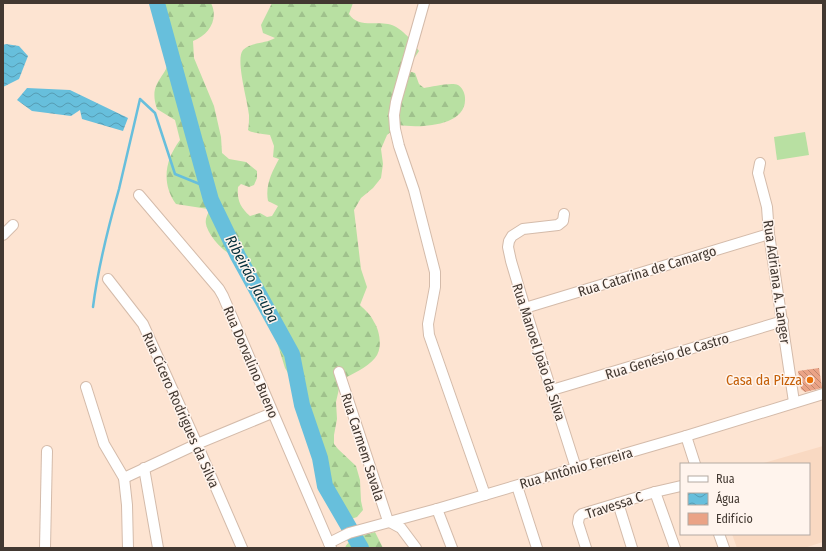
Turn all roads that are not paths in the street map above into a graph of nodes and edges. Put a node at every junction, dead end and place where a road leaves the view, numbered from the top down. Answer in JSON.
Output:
{"nodes":[{"id":1,"x":424,"y":3,"type":"edge"},
{"id":2,"x":760,"y":163,"type":"dead end"},
{"id":3,"x":140,"y":195,"type":"dead end"},
{"id":4,"x":564,"y":214,"type":"dead end"},
{"id":5,"x":12,"y":224,"type":"dead end"},
{"id":6,"x":769,"y":234,"type":"junction"},
{"id":7,"x":3,"y":235,"type":"edge"},
{"id":8,"x":108,"y":279,"type":"dead end"},
{"id":9,"x":525,"y":308,"type":"junction"},
{"id":10,"x":783,"y":321,"type":"junction"},
{"id":11,"x":339,"y":372,"type":"dead end"},
{"id":12,"x":86,"y":387,"type":"dead end"},
{"id":13,"x":552,"y":390,"type":"junction"},
{"id":14,"x":823,"y":394,"type":"edge"},
{"id":15,"x":794,"y":402,"type":"junction"},
{"id":16,"x":272,"y":413,"type":"junction"},
{"id":17,"x":686,"y":436,"type":"junction"},
{"id":18,"x":197,"y":444,"type":"junction"},
{"id":19,"x":47,"y":451,"type":"dead end"},
{"id":20,"x":696,"y":463,"type":"edge"},
{"id":21,"x":144,"y":468,"type":"junction"},
{"id":22,"x":576,"y":468,"type":"junction"},
{"id":23,"x":124,"y":478,"type":"junction"},
{"id":24,"x":517,"y":486,"type":"junction"},
{"id":25,"x":680,"y":486,"type":"edge"},
{"id":26,"x":655,"y":492,"type":"junction"},
{"id":27,"x":485,"y":495,"type":"junction"},
{"id":28,"x":618,"y":503,"type":"junction"},
{"id":29,"x":437,"y":509,"type":"junction"},
{"id":30,"x":388,"y":521,"type":"junction"},
{"id":31,"x":719,"y":535,"type":"edge"},
{"id":32,"x":330,"y":545,"type":"edge"},
{"id":33,"x":45,"y":548,"type":"edge"},
{"id":34,"x":128,"y":548,"type":"edge"},
{"id":35,"x":158,"y":548,"type":"edge"},
{"id":36,"x":242,"y":548,"type":"edge"},
{"id":37,"x":416,"y":548,"type":"edge"},
{"id":38,"x":452,"y":548,"type":"edge"},
{"id":39,"x":537,"y":548,"type":"edge"},
{"id":40,"x":586,"y":548,"type":"edge"},
{"id":41,"x":632,"y":548,"type":"edge"},
{"id":42,"x":675,"y":548,"type":"edge"},
{"id":43,"x":724,"y":548,"type":"edge"}],
"edges":[{"from":1,"to":27,"type":"street"},
{"from":2,"to":6,"type":"street","name":"Rua Adriana A. Langer"},
{"from":3,"to":16,"type":"street","name":"Rua Dorvalino Bueno"},
{"from":4,"to":9,"type":"street","name":"Rua Manoel João da Silva"},
{"from":5,"to":7,"type":"street"},
{"from":6,"to":9,"type":"street","name":"Rua Catarina de Camargo"},
{"from":6,"to":10,"type":"street","name":"Rua Adriana A. Langer"},
{"from":8,"to":18,"type":"street","name":"Rua Cícero Rodrigues da Silva"},
{"from":9,"to":13,"type":"street","name":"Rua Manoel João da Silva"},
{"from":10,"to":13,"type":"street","name":"Rua Genésio de Castro"},
{"from":10,"to":15,"type":"street","name":"Rua Adriana A. Langer"},
{"from":11,"to":30,"type":"street","name":"Rua Carmem Savala"},
{"from":12,"to":23,"type":"street"},
{"from":13,"to":22,"type":"street","name":"Rua Manoel João da Silva"},
{"from":14,"to":15,"type":"street","name":"Rua Antônio Ferreira"},
{"from":15,"to":17,"type":"street","name":"Rua Antônio Ferreira"},
{"from":16,"to":18,"type":"street"},
{"from":16,"to":32,"type":"street","name":"Rua Dorvalino Bueno"},
{"from":17,"to":20,"type":"street"},
{"from":17,"to":22,"type":"street","name":"Rua Antônio Ferreira"},
{"from":18,"to":21,"type":"street"},
{"from":18,"to":36,"type":"street","name":"Rua Cícero Rodrigues da Silva"},
{"from":19,"to":33,"type":"street"},
{"from":21,"to":23,"type":"street"},
{"from":21,"to":35,"type":"street"},
{"from":22,"to":24,"type":"street","name":"Rua Antônio Ferreira"},
{"from":23,"to":34,"type":"street"},
{"from":24,"to":27,"type":"street","name":"Rua Antônio Ferreira"},
{"from":24,"to":39,"type":"street"},
{"from":25,"to":26,"type":"street","name":"Travessa C"},
{"from":26,"to":28,"type":"street","name":"Travessa C"},
{"from":26,"to":42,"type":"street"},
{"from":27,"to":29,"type":"street","name":"Rua Antônio Ferreira"},
{"from":28,"to":40,"type":"street","name":"Travessa C"},
{"from":28,"to":41,"type":"street"},
{"from":29,"to":30,"type":"street","name":"Rua Antônio Ferreira"},
{"from":29,"to":38,"type":"street"},
{"from":30,"to":32,"type":"street","name":"Rua Antônio Ferreira"},
{"from":30,"to":37,"type":"street"},
{"from":31,"to":43,"type":"street"}]}
